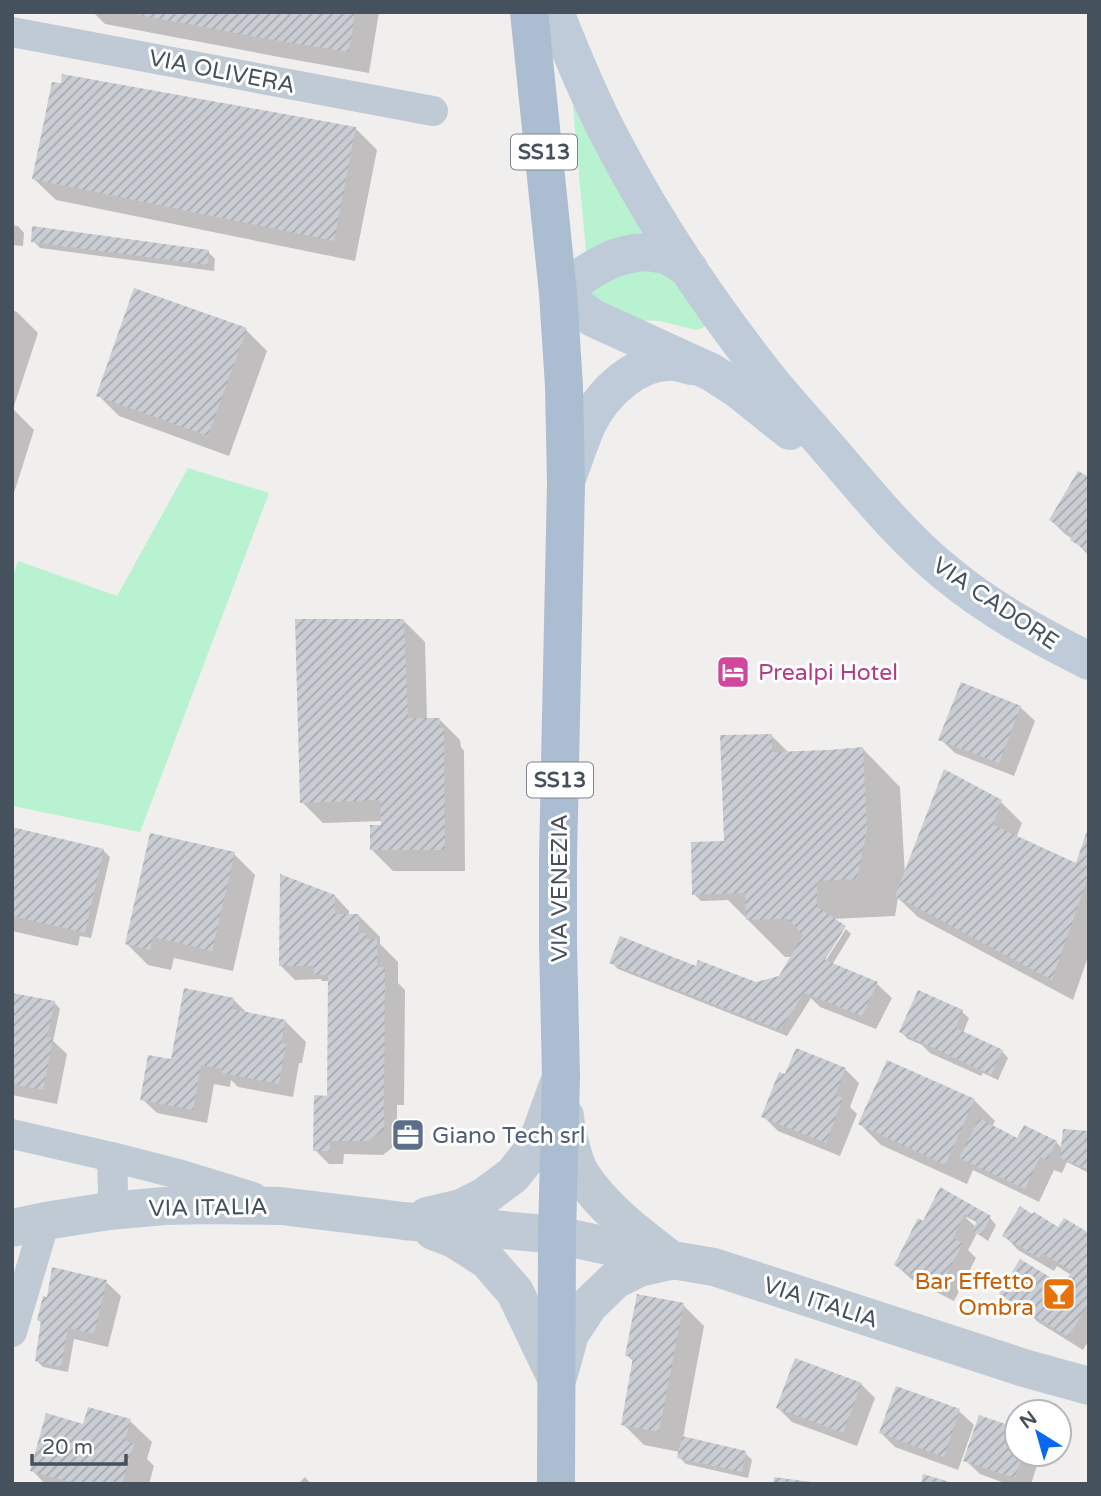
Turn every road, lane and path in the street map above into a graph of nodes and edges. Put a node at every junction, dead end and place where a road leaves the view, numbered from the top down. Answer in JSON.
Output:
{"nodes":[{"id":1,"x":528,"y":12,"type":"edge"},
{"id":2,"x":555,"y":12,"type":"edge"},
{"id":3,"x":12,"y":32,"type":"edge"},
{"id":4,"x":433,"y":111,"type":"dead end"},
{"id":5,"x":689,"y":269,"type":"junction"},
{"id":6,"x":558,"y":293,"type":"junction"},
{"id":7,"x":711,"y":372,"type":"junction"},
{"id":8,"x":566,"y":483,"type":"junction"},
{"id":9,"x":879,"y":508,"type":"junction"},
{"id":10,"x":1089,"y":661,"type":"edge"},
{"id":11,"x":561,"y":1076,"type":"junction"},
{"id":12,"x":12,"y":1134,"type":"edge"},
{"id":13,"x":112,"y":1157,"type":"junction"},
{"id":14,"x":283,"y":1207,"type":"junction"},
{"id":15,"x":109,"y":1211,"type":"junction"},
{"id":16,"x":404,"y":1221,"type":"junction"},
{"id":17,"x":29,"y":1225,"type":"edge"},
{"id":18,"x":557,"y":1235,"type":"junction"},
{"id":19,"x":672,"y":1260,"type":"junction"},
{"id":20,"x":12,"y":1332,"type":"edge"},
{"id":21,"x":557,"y":1380,"type":"junction"},
{"id":22,"x":1089,"y":1386,"type":"edge"},
{"id":23,"x":556,"y":1484,"type":"edge"}],
"edges":[{"from":1,"to":6,"type":"main road","number":"SS13"},
{"from":2,"to":5,"type":"main road"},
{"from":3,"to":4,"type":"street","name":"VIA OLIVERA"},
{"from":5,"to":6,"type":"main road"},
{"from":5,"to":9,"type":"main road"},
{"from":6,"to":7,"type":"main road"},
{"from":6,"to":8,"type":"main road","name":"VIA VENEZIA","number":"SS13"},
{"from":7,"to":8,"type":"main road"},
{"from":7,"to":9,"type":"main road"},
{"from":8,"to":11,"type":"main road","name":"VIA VENEZIA","number":"SS13"},
{"from":9,"to":10,"type":"main road","name":"VIA CADORE"},
{"from":11,"to":16,"type":"street","name":"VIA ITALIA"},
{"from":11,"to":18,"type":"main road","name":"VIA VENEZIA","number":"SS13"},
{"from":11,"to":19,"type":"street","name":"VIA ITALIA"},
{"from":12,"to":13,"type":"street"},
{"from":13,"to":14,"type":"street"},
{"from":13,"to":15,"type":"street"},
{"from":14,"to":15,"type":"street","name":"VIA ITALIA"},
{"from":14,"to":16,"type":"street","name":"VIA ITALIA"},
{"from":15,"to":17,"type":"street","name":"VIA ITALIA"},
{"from":16,"to":18,"type":"street","name":"VIA ITALIA"},
{"from":16,"to":21,"type":"street","name":"VIA ITALIA"},
{"from":17,"to":20,"type":"street"},
{"from":18,"to":19,"type":"street","name":"VIA ITALIA"},
{"from":18,"to":21,"type":"main road","name":"VIA VENEZIA","number":"SS13"},
{"from":19,"to":21,"type":"street","name":"VIA ITALIA"},
{"from":19,"to":22,"type":"street","name":"VIA ITALIA"},
{"from":21,"to":23,"type":"main road","name":"VIA VENEZIA","number":"SS13"}]}
